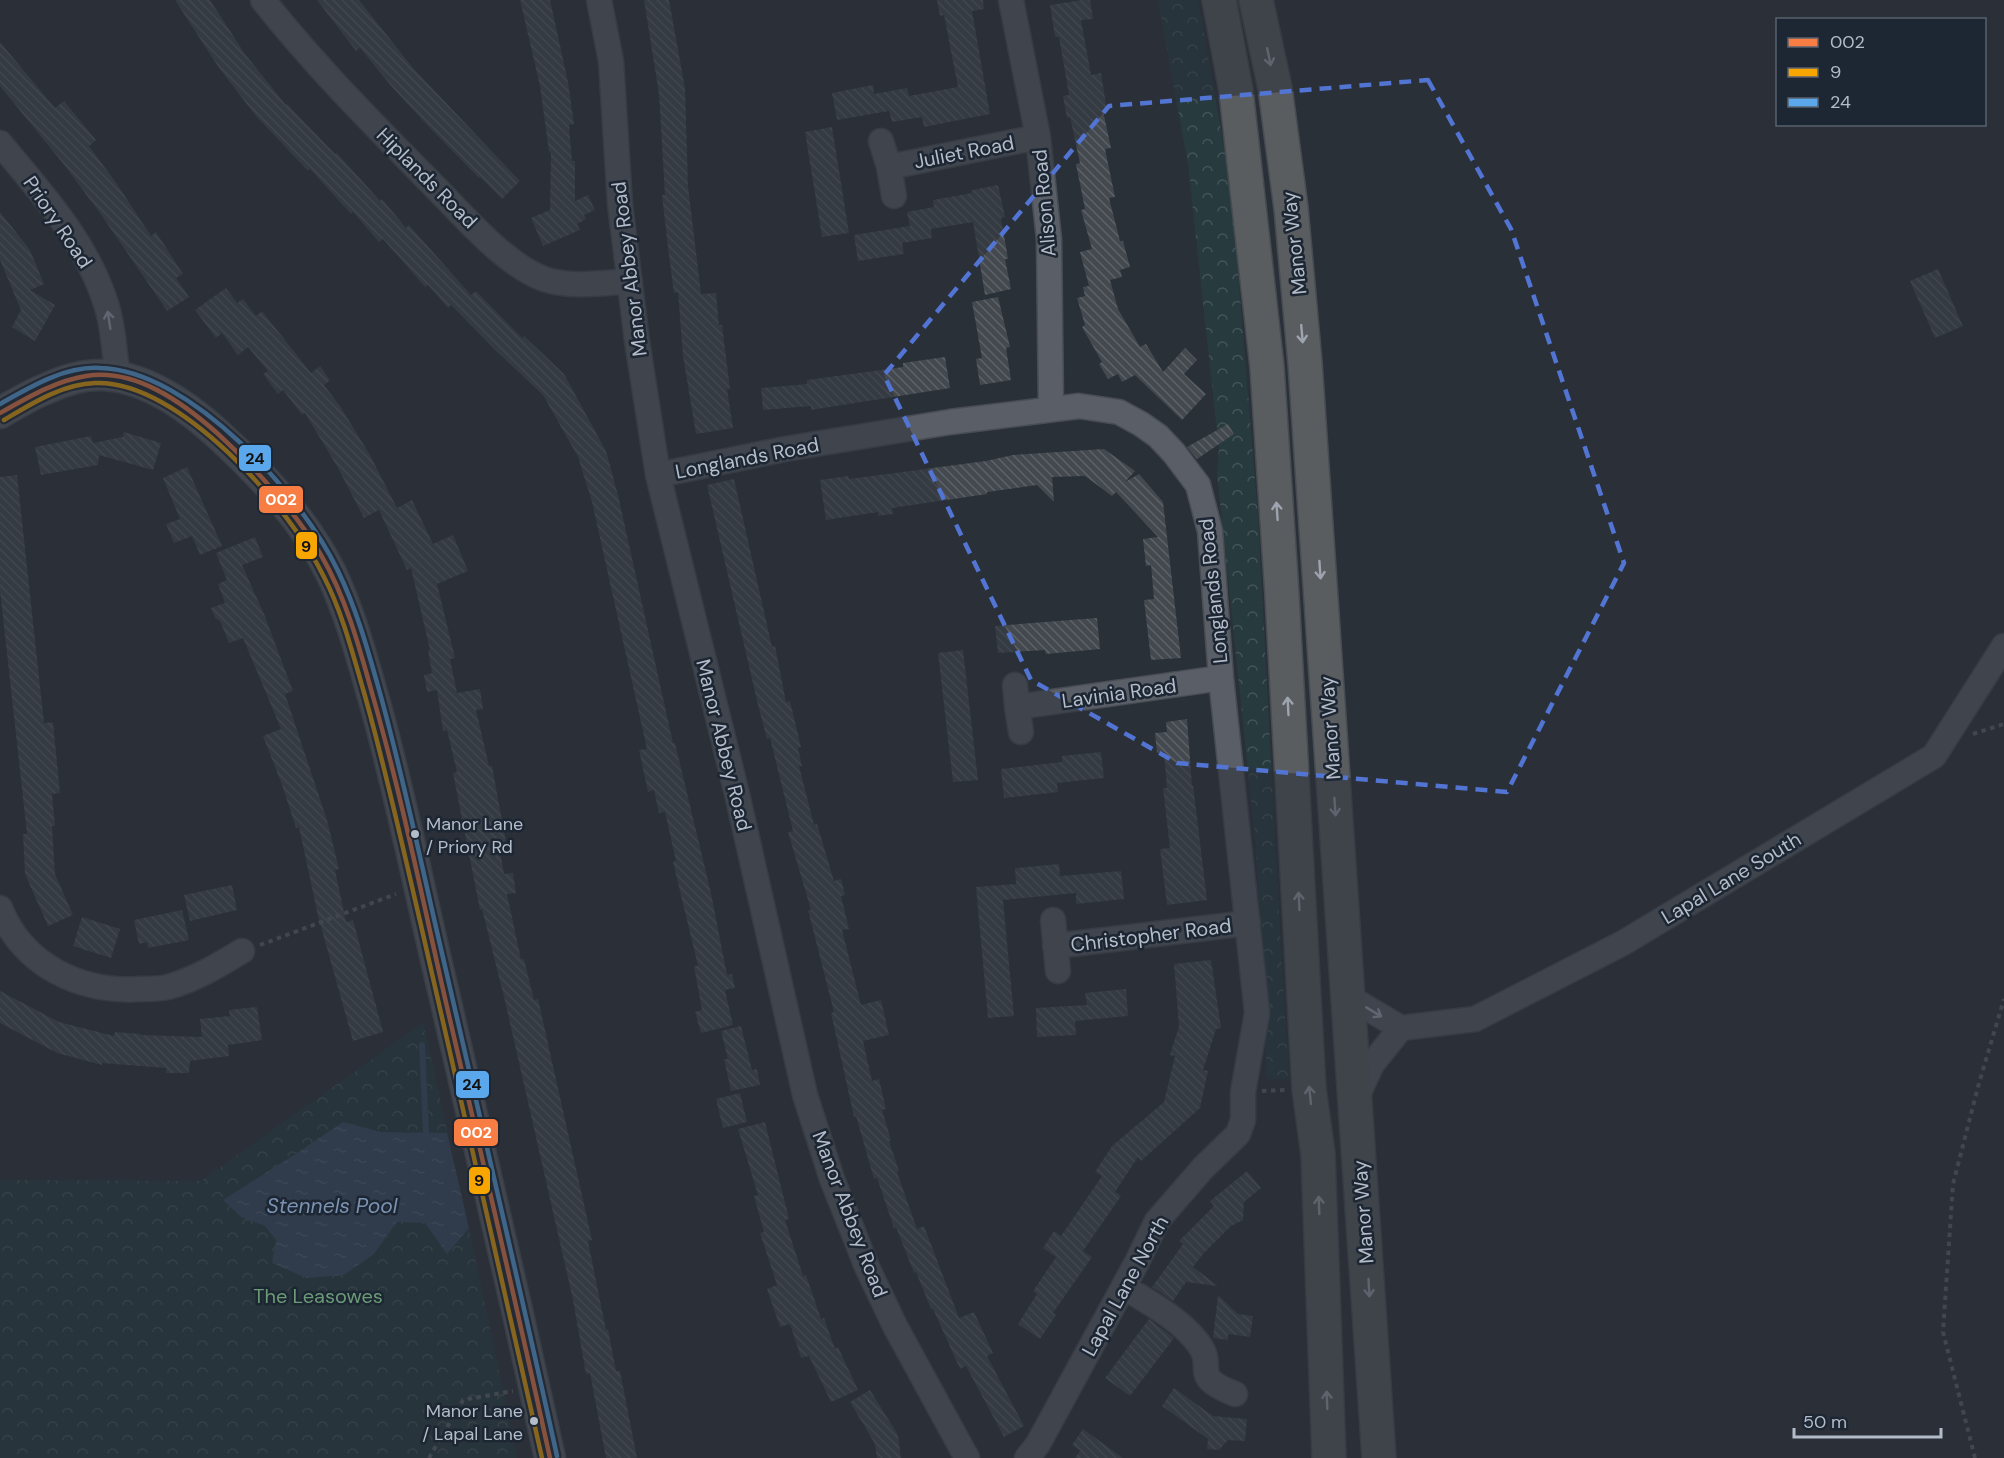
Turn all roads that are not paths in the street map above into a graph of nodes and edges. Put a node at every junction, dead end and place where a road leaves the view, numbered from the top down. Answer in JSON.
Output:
{"nodes":[{"id":1,"x":263,"y":0,"type":"edge"},
{"id":2,"x":598,"y":0,"type":"edge"},
{"id":3,"x":1011,"y":0,"type":"edge"},
{"id":4,"x":1219,"y":0,"type":"edge"},
{"id":5,"x":1256,"y":0,"type":"edge"},
{"id":6,"x":1038,"y":137,"type":"junction"},
{"id":7,"x":881,"y":141,"type":"dead end"},
{"id":8,"x":0,"y":143,"type":"edge"},
{"id":9,"x":889,"y":167,"type":"junction"},
{"id":10,"x":894,"y":196,"type":"dead end"},
{"id":11,"x":630,"y":281,"type":"junction"},
{"id":12,"x":118,"y":377,"type":"junction"},
{"id":13,"x":1051,"y":408,"type":"junction"},
{"id":14,"x":0,"y":412,"type":"edge"},
{"id":15,"x":658,"y":475,"type":"junction"},
{"id":16,"x":2004,"y":646,"type":"edge"},
{"id":17,"x":1221,"y":678,"type":"junction"},
{"id":18,"x":1022,"y":732,"type":"dead end"},
{"id":19,"x":0,"y":908,"type":"edge"},
{"id":20,"x":1053,"y":920,"type":"dead end"},
{"id":21,"x":1248,"y":923,"type":"junction"},
{"id":22,"x":1054,"y":946,"type":"junction"},
{"id":23,"x":242,"y":951,"type":"road end"},
{"id":24,"x":1058,"y":971,"type":"dead end"},
{"id":25,"x":1347,"y":996,"type":"junction"},
{"id":26,"x":1401,"y":1028,"type":"junction"},
{"id":27,"x":1244,"y":1092,"type":"joint"},
{"id":28,"x":1355,"y":1100,"type":"junction"},
{"id":29,"x":1124,"y":1287,"type":"junction"},
{"id":30,"x":1235,"y":1394,"type":"dead end"},
{"id":31,"x":550,"y":1458,"type":"edge"},
{"id":32,"x":967,"y":1458,"type":"edge"},
{"id":33,"x":1027,"y":1458,"type":"edge"},
{"id":34,"x":1329,"y":1458,"type":"edge"},
{"id":35,"x":1379,"y":1458,"type":"edge"}],
"edges":[{"from":1,"to":11,"type":"street","name":"Hiplands Road"},
{"from":2,"to":11,"type":"street","name":"Manor Abbey Road"},
{"from":3,"to":6,"type":"street","name":"Alison Road"},
{"from":34,"to":4,"type":"highway","name":"Manor Way","one_way":true},
{"from":5,"to":25,"type":"highway","name":"Manor Way","one_way":true},
{"from":6,"to":9,"type":"street","name":"Juliet Road"},
{"from":6,"to":13,"type":"street","name":"Alison Road"},
{"from":7,"to":9,"type":"street","name":"Juliet Road"},
{"from":12,"to":8,"type":"street","name":"Priory Road","one_way":true},
{"from":9,"to":10,"type":"street","name":"Juliet Road"},
{"from":11,"to":15,"type":"street","name":"Manor Abbey Road"},
{"from":12,"to":14,"type":"main road"},
{"from":12,"to":31,"type":"main road"},
{"from":13,"to":15,"type":"street","name":"Longlands Road"},
{"from":13,"to":17,"type":"street","name":"Longlands Road"},
{"from":15,"to":32,"type":"street","name":"Manor Abbey Road"},
{"from":16,"to":26,"type":"street","name":"Lapal Lane South"},
{"from":17,"to":18,"type":"street","name":"Lavinia Road"},
{"from":17,"to":21,"type":"street","name":"Longlands Road"},
{"from":19,"to":23,"type":"street"},
{"from":20,"to":22,"type":"street","name":"Christopher Road"},
{"from":21,"to":22,"type":"street","name":"Christopher Road"},
{"from":21,"to":27,"type":"street","name":"Longlands Road"},
{"from":22,"to":24,"type":"street","name":"Christopher Road"},
{"from":25,"to":26,"type":"street","one_way":true},
{"from":25,"to":28,"type":"highway","name":"Manor Way"},
{"from":26,"to":28,"type":"street"},
{"from":27,"to":29,"type":"street","name":"Lapal Lane North"},
{"from":28,"to":35,"type":"highway","name":"Manor Way","one_way":true},
{"from":29,"to":30,"type":"street"},
{"from":29,"to":33,"type":"street","name":"Lapal Lane North"}]}
